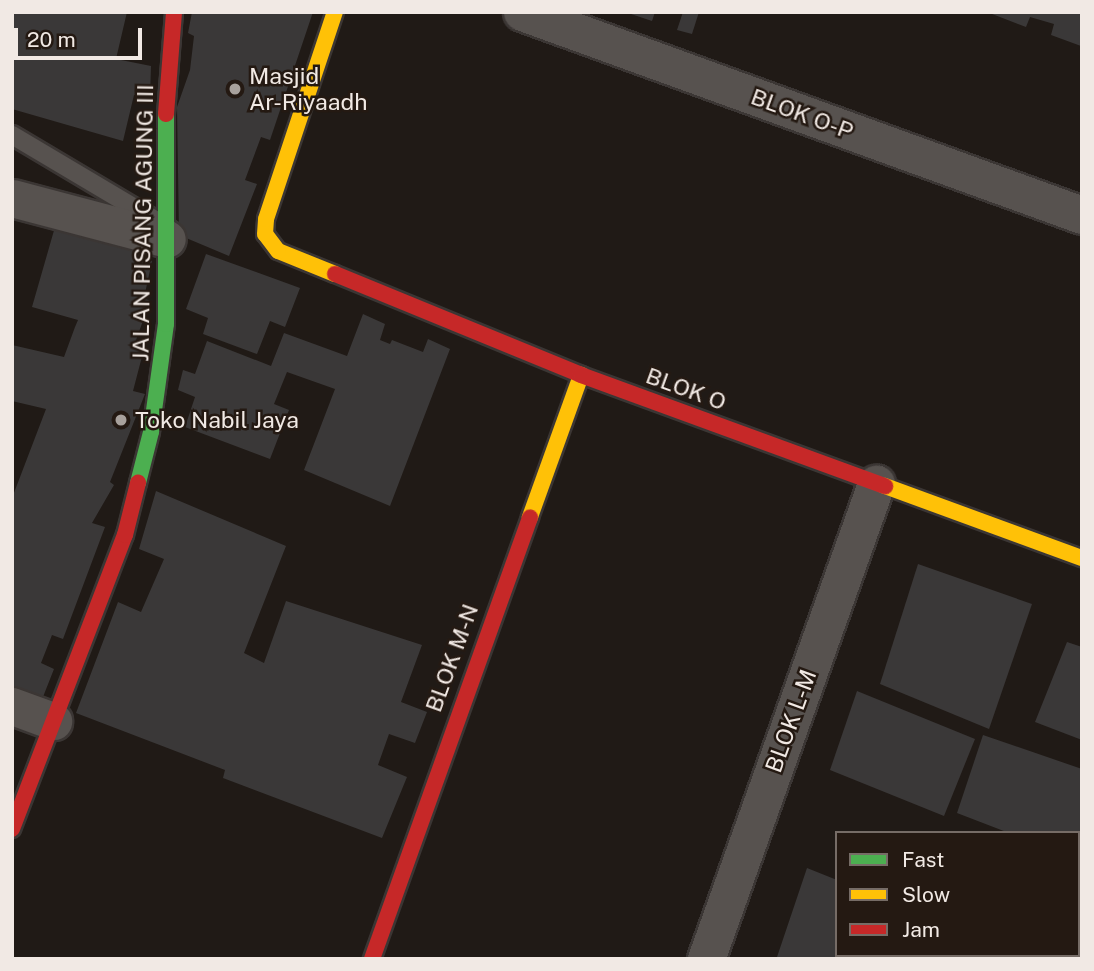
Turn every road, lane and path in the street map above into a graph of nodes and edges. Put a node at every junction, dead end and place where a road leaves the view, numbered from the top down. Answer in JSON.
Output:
{"nodes":[{"id":1,"x":174,"y":12,"type":"edge"},
{"id":2,"x":335,"y":12,"type":"edge"},
{"id":3,"x":522,"y":12,"type":"edge"},
{"id":4,"x":12,"y":135,"type":"edge"},
{"id":5,"x":12,"y":198,"type":"edge"},
{"id":6,"x":1082,"y":215,"type":"edge"},
{"id":7,"x":167,"y":233,"type":"junction"},
{"id":8,"x":581,"y":375,"type":"junction"},
{"id":9,"x":876,"y":484,"type":"junction"},
{"id":10,"x":1082,"y":558,"type":"edge"},
{"id":11,"x":12,"y":706,"type":"edge"},
{"id":12,"x":53,"y":721,"type":"junction"},
{"id":13,"x":12,"y":829,"type":"edge"},
{"id":14,"x":372,"y":959,"type":"edge"},
{"id":15,"x":706,"y":959,"type":"edge"}],
"edges":[{"from":1,"to":7,"type":"street","name":"JALAN PISANG AGUNG III"},
{"from":2,"to":8,"type":"street","name":"BLOK O"},
{"from":3,"to":6,"type":"street","name":"BLOK O-P"},
{"from":4,"to":7,"type":"lane"},
{"from":5,"to":7,"type":"street"},
{"from":7,"to":12,"type":"street","name":"JALAN PISANG AGUNG III"},
{"from":8,"to":9,"type":"street","name":"BLOK O"},
{"from":8,"to":14,"type":"street","name":"BLOK M-N"},
{"from":9,"to":10,"type":"street","name":"BLOK O"},
{"from":9,"to":15,"type":"street","name":"BLOK L-M"},
{"from":11,"to":12,"type":"street"},
{"from":12,"to":13,"type":"street","name":"JALAN PISANG AGUNG III"}]}
